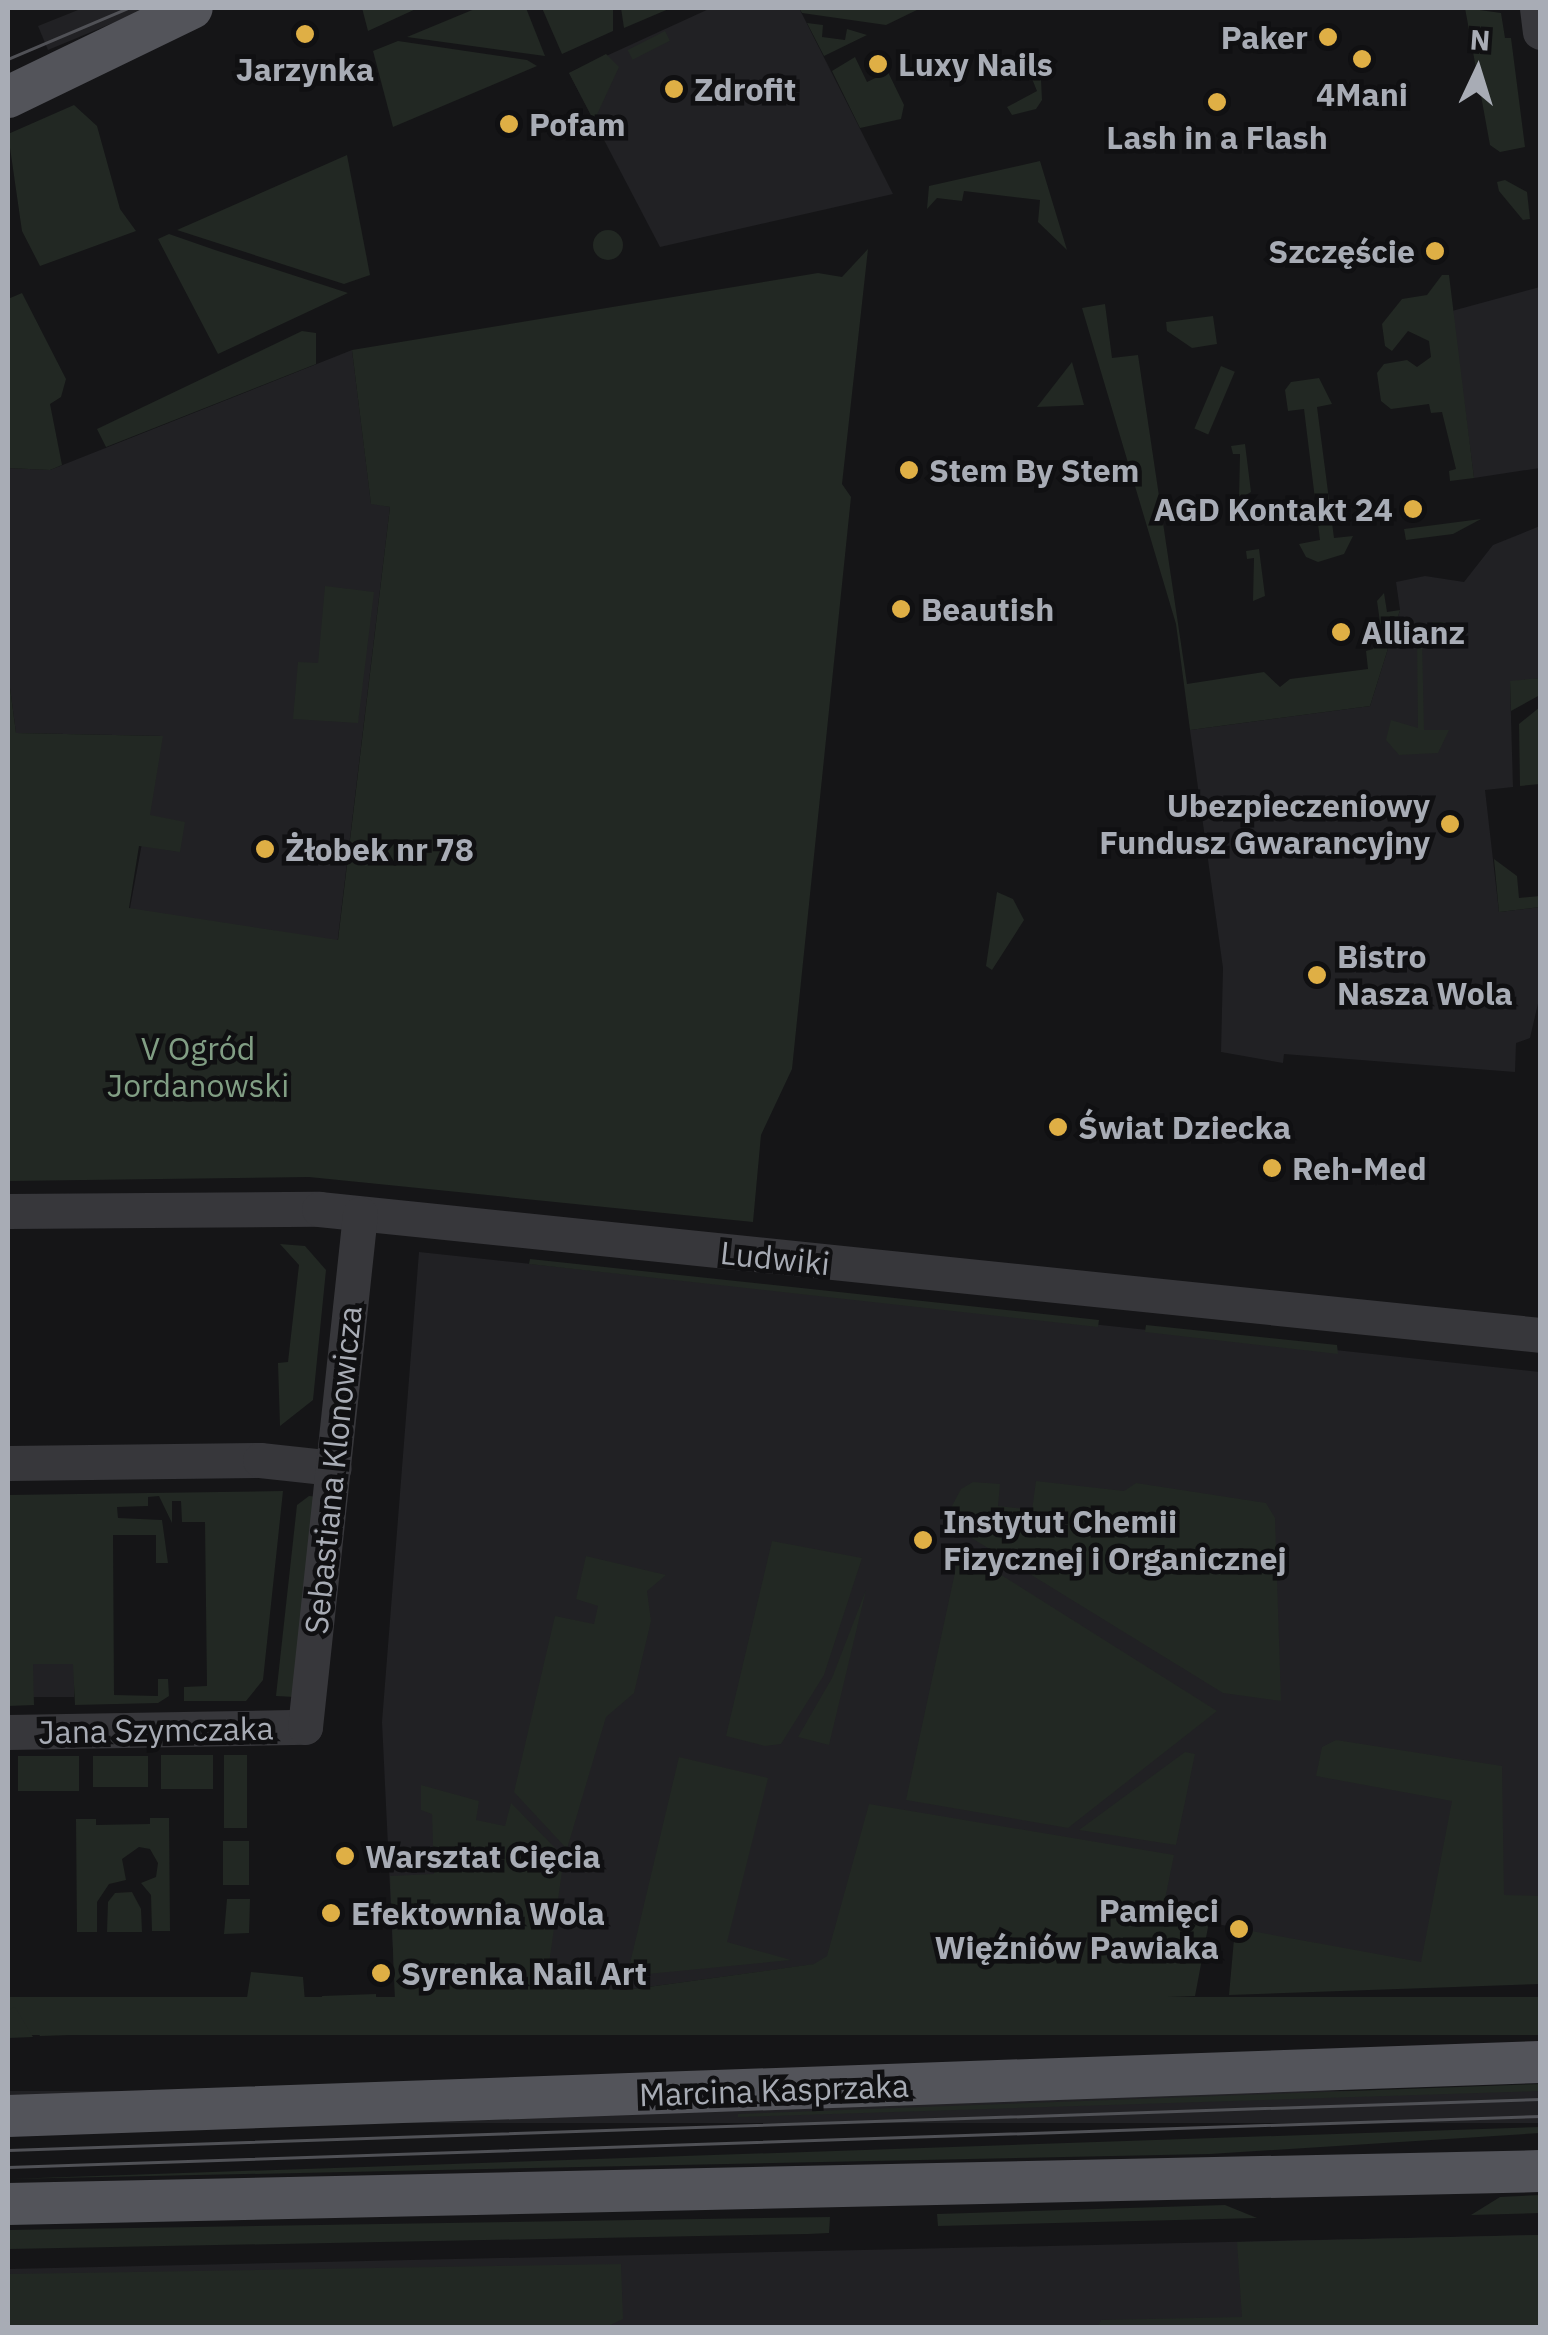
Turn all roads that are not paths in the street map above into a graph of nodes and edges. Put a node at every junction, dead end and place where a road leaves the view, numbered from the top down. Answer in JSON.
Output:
{"nodes":[{"id":1,"x":192,"y":8,"type":"edge"},
{"id":2,"x":1537,"y":8,"type":"edge"},
{"id":3,"x":1540,"y":32,"type":"edge"},
{"id":4,"x":8,"y":96,"type":"edge"},
{"id":5,"x":8,"y":1211,"type":"edge"},
{"id":6,"x":360,"y":1214,"type":"junction"},
{"id":7,"x":1540,"y":1336,"type":"edge"},
{"id":8,"x":8,"y":1463,"type":"edge"},
{"id":9,"x":334,"y":1468,"type":"junction"},
{"id":10,"x":305,"y":1727,"type":"joint"},
{"id":11,"x":8,"y":1732,"type":"edge"},
{"id":12,"x":1540,"y":2062,"type":"edge"},
{"id":13,"x":8,"y":2116,"type":"edge"},
{"id":14,"x":1540,"y":2172,"type":"edge"},
{"id":15,"x":8,"y":2204,"type":"edge"}],
"edges":[{"from":1,"to":4,"type":"main road"},
{"from":2,"to":3,"type":"street"},
{"from":5,"to":6,"type":"street","name":"Ludwiki"},
{"from":6,"to":7,"type":"street","name":"Ludwiki"},
{"from":6,"to":9,"type":"street","name":"Sebastiana Klonowicza"},
{"from":8,"to":9,"type":"street"},
{"from":9,"to":10,"type":"street","name":"Sebastiana Klonowicza"},
{"from":10,"to":11,"type":"street","name":"Jana Szymczaka"},
{"from":12,"to":13,"type":"main road","name":"Marcina Kasprzaka"},
{"from":14,"to":15,"type":"main road"}]}
